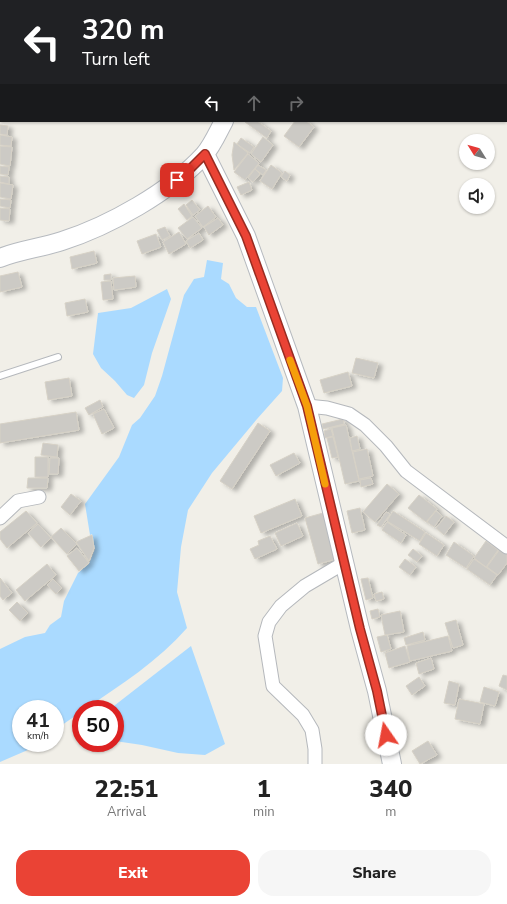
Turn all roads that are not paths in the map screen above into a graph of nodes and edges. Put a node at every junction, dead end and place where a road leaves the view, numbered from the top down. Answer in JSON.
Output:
{"nodes":[{"id":1,"x":223,"y":122,"type":"edge"},
{"id":2,"x":205,"y":154,"type":"junction"},
{"id":3,"x":0,"y":258,"type":"edge"},
{"id":4,"x":58,"y":357,"type":"dead end"},
{"id":5,"x":0,"y":376,"type":"edge"},
{"id":6,"x":307,"y":406,"type":"junction"},
{"id":7,"x":39,"y":497,"type":"dead end"},
{"id":8,"x":0,"y":518,"type":"edge"},
{"id":9,"x":507,"y":547,"type":"edge"},
{"id":10,"x":344,"y":563,"type":"junction"},
{"id":11,"x":315,"y":764,"type":"edge"},
{"id":12,"x":392,"y":764,"type":"edge"}],
"edges":[{"from":1,"to":2,"type":"main road"},
{"from":2,"to":3,"type":"main road"},
{"from":2,"to":6,"type":"main road"},
{"from":4,"to":5,"type":"lane"},
{"from":6,"to":9,"type":"street"},
{"from":6,"to":10,"type":"main road"},
{"from":7,"to":8,"type":"street"},
{"from":10,"to":11,"type":"street"},
{"from":10,"to":12,"type":"main road"}]}
